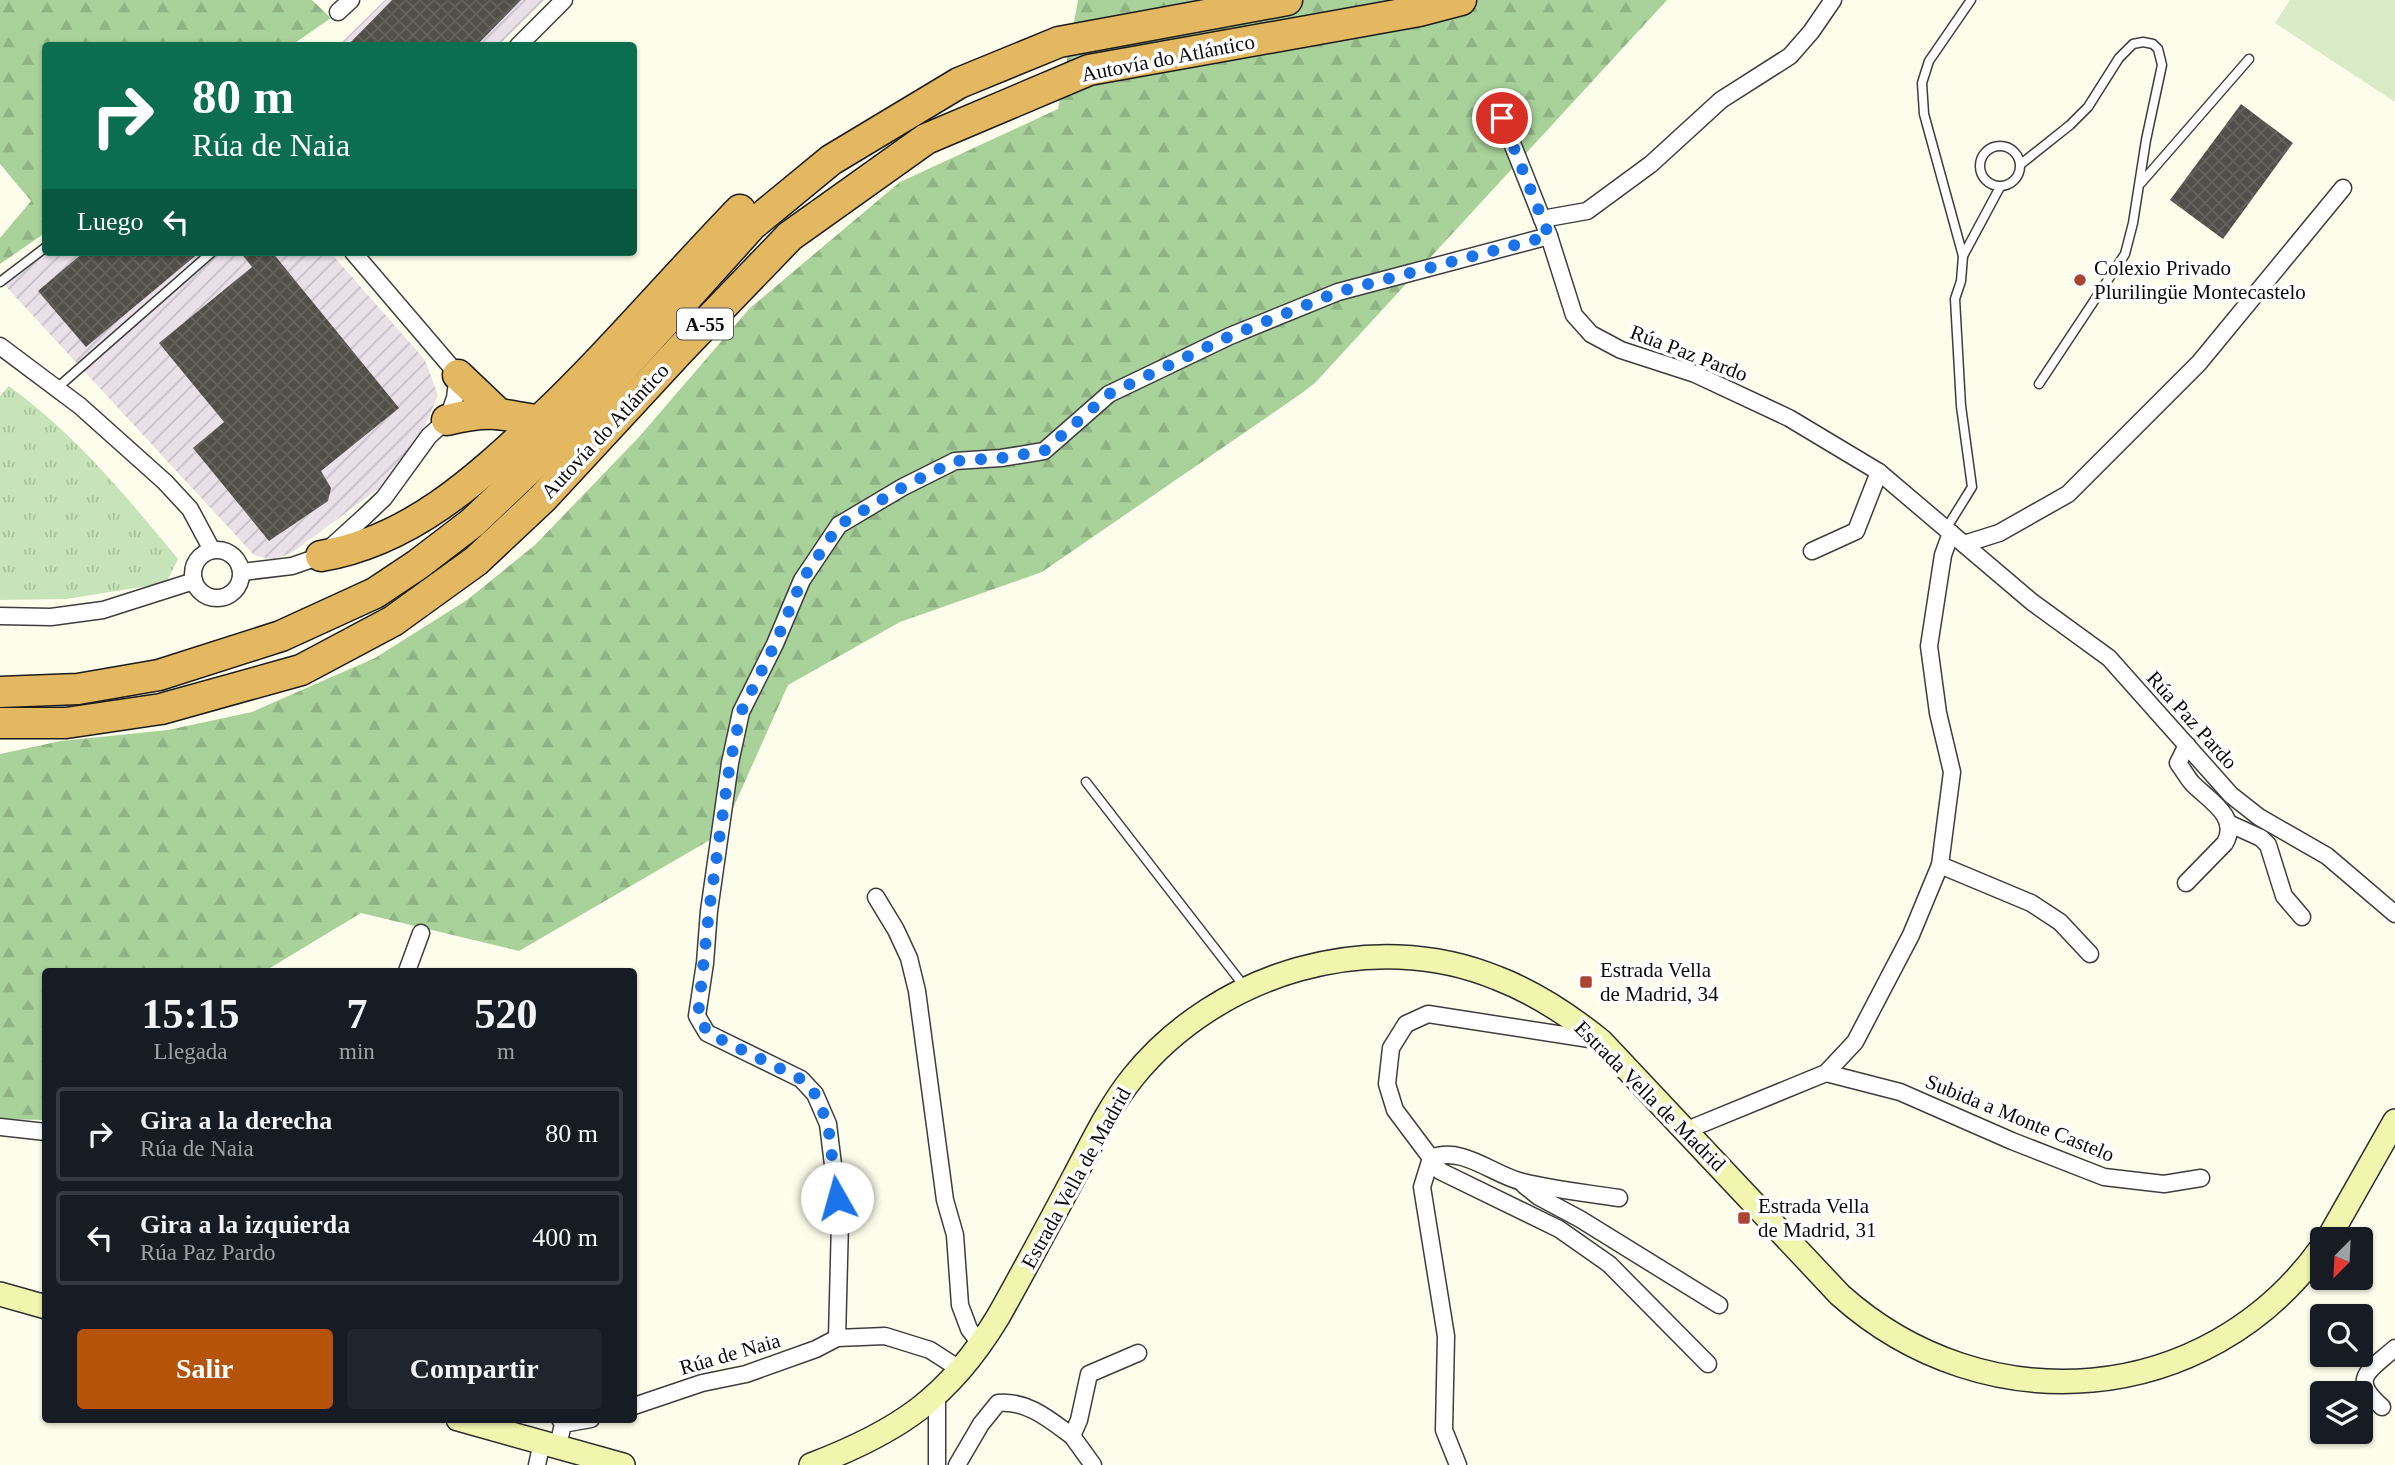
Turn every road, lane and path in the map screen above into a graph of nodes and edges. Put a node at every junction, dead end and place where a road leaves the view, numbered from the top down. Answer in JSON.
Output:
{"nodes":[{"id":1,"x":351,"y":0,"type":"edge"},
{"id":2,"x":564,"y":0,"type":"edge"},
{"id":3,"x":1287,"y":0,"type":"edge"},
{"id":4,"x":1461,"y":0,"type":"edge"},
{"id":5,"x":1833,"y":0,"type":"edge"},
{"id":6,"x":1970,"y":0,"type":"edge"},
{"id":7,"x":338,"y":12,"type":"dead end"},
{"id":8,"x":522,"y":42,"type":"edge"},
{"id":9,"x":2249,"y":59,"type":"dead end"},
{"id":10,"x":959,"y":83,"type":"junction"},
{"id":11,"x":1502,"y":118,"type":"dead end"},
{"id":12,"x":2021,"y":164,"type":"junction"},
{"id":13,"x":2140,"y":184,"type":"junction"},
{"id":14,"x":2000,"y":187,"type":"junction"},
{"id":15,"x":2343,"y":188,"type":"dead end"},
{"id":16,"x":1542,"y":219,"type":"junction"},
{"id":17,"x":1549,"y":236,"type":"junction"},
{"id":18,"x":42,"y":250,"type":"edge"},
{"id":19,"x":207,"y":256,"type":"edge"},
{"id":20,"x":356,"y":256,"type":"edge"},
{"id":21,"x":1964,"y":256,"type":"junction"},
{"id":22,"x":0,"y":282,"type":"edge"},
{"id":23,"x":0,"y":346,"type":"edge"},
{"id":24,"x":458,"y":375,"type":"junction"},
{"id":25,"x":2039,"y":384,"type":"dead end"},
{"id":26,"x":57,"y":388,"type":"junction"},
{"id":27,"x":499,"y":414,"type":"junction"},
{"id":28,"x":447,"y":420,"type":"junction"},
{"id":29,"x":540,"y":420,"type":"junction"},
{"id":30,"x":1879,"y":472,"type":"junction"},
{"id":31,"x":1948,"y":531,"type":"junction"},
{"id":32,"x":1964,"y":544,"type":"junction"},
{"id":33,"x":212,"y":551,"type":"junction"},
{"id":34,"x":1812,"y":551,"type":"dead end"},
{"id":35,"x":321,"y":556,"type":"junction"},
{"id":36,"x":242,"y":572,"type":"junction"},
{"id":37,"x":194,"y":581,"type":"junction"},
{"id":38,"x":0,"y":616,"type":"edge"},
{"id":39,"x":0,"y":692,"type":"edge"},
{"id":40,"x":0,"y":723,"type":"edge"},
{"id":41,"x":2187,"y":745,"type":"junction"},
{"id":42,"x":1086,"y":782,"type":"dead end"},
{"id":43,"x":2228,"y":823,"type":"junction"},
{"id":44,"x":1940,"y":865,"type":"junction"},
{"id":45,"x":2186,"y":883,"type":"dead end"},
{"id":46,"x":876,"y":897,"type":"dead end"},
{"id":47,"x":2395,"y":914,"type":"edge"},
{"id":48,"x":2302,"y":917,"type":"dead end"},
{"id":49,"x":421,"y":933,"type":"dead end"},
{"id":50,"x":2090,"y":954,"type":"dead end"},
{"id":51,"x":408,"y":968,"type":"edge"},
{"id":52,"x":1246,"y":989,"type":"junction"},
{"id":53,"x":1601,"y":1041,"type":"junction"},
{"id":54,"x":1826,"y":1073,"type":"junction"},
{"id":55,"x":2395,"y":1121,"type":"edge"},
{"id":56,"x":0,"y":1127,"type":"edge"},
{"id":57,"x":1687,"y":1130,"type":"junction"},
{"id":58,"x":42,"y":1132,"type":"edge"},
{"id":59,"x":1431,"y":1158,"type":"junction"},
{"id":60,"x":2201,"y":1178,"type":"dead end"},
{"id":61,"x":1519,"y":1182,"type":"junction"},
{"id":62,"x":1619,"y":1198,"type":"dead end"},
{"id":63,"x":2335,"y":1227,"type":"edge"},
{"id":64,"x":2310,"y":1262,"type":"edge"},
{"id":65,"x":0,"y":1294,"type":"edge"},
{"id":66,"x":1719,"y":1305,"type":"dead end"},
{"id":67,"x":42,"y":1306,"type":"edge"},
{"id":68,"x":838,"y":1338,"type":"junction"},
{"id":69,"x":981,"y":1345,"type":"junction"},
{"id":70,"x":2395,"y":1348,"type":"edge"},
{"id":71,"x":1138,"y":1353,"type":"dead end"},
{"id":72,"x":1709,"y":1364,"type":"dead end"},
{"id":73,"x":961,"y":1370,"type":"junction"},
{"id":74,"x":937,"y":1395,"type":"junction"},
{"id":75,"x":637,"y":1405,"type":"edge"},
{"id":76,"x":2382,"y":1407,"type":"dead end"},
{"id":77,"x":472,"y":1423,"type":"edge"},
{"id":78,"x":584,"y":1423,"type":"edge"},
{"id":79,"x":1072,"y":1436,"type":"junction"},
{"id":80,"x":547,"y":1445,"type":"edge"},
{"id":81,"x":624,"y":1465,"type":"edge"},
{"id":82,"x":811,"y":1465,"type":"edge"},
{"id":83,"x":937,"y":1465,"type":"edge"},
{"id":84,"x":957,"y":1465,"type":"edge"},
{"id":85,"x":1093,"y":1465,"type":"edge"},
{"id":86,"x":1458,"y":1465,"type":"edge"}],
"edges":[{"from":1,"to":7,"type":"street"},
{"from":2,"to":8,"type":"street"},
{"from":3,"to":10,"type":"highway","name":"Autovía do Atlántico","number":"A-55"},
{"from":4,"to":40,"type":"highway","name":"Autovía do Atlántico","number":"A-55"},
{"from":5,"to":16,"type":"street"},
{"from":6,"to":21,"type":"lane"},
{"from":9,"to":13,"type":"lane"},
{"from":10,"to":29,"type":"highway","number":"A-55"},
{"from":10,"to":39,"type":"highway","name":"Autovía do Atlántico","number":"A-55"},
{"from":11,"to":16,"type":"street","name":"Rúa Paz Pardo"},
{"from":12,"to":13,"type":"lane"},
{"from":12,"to":14,"type":"lane"},
{"from":12,"to":14,"type":"lane"},
{"from":13,"to":25,"type":"lane"},
{"from":14,"to":21,"type":"lane"},
{"from":15,"to":32,"type":"street"},
{"from":16,"to":17,"type":"street","name":"Rúa Paz Pardo"},
{"from":17,"to":30,"type":"street","name":"Rúa Paz Pardo"},
{"from":17,"to":68,"type":"street"},
{"from":18,"to":22,"type":"lane"},
{"from":19,"to":26,"type":"lane"},
{"from":20,"to":24,"type":"street"},
{"from":21,"to":31,"type":"lane"},
{"from":23,"to":26,"type":"street"},
{"from":24,"to":27,"type":"highway"},
{"from":24,"to":28,"type":"street"},
{"from":26,"to":33,"type":"street"},
{"from":27,"to":28,"type":"highway"},
{"from":27,"to":29,"type":"highway"},
{"from":28,"to":35,"type":"street"},
{"from":29,"to":35,"type":"highway"},
{"from":30,"to":31,"type":"street","name":"Rúa Paz Pardo"},
{"from":30,"to":34,"type":"street"},
{"from":31,"to":32,"type":"street","name":"Rúa Paz Pardo"},
{"from":31,"to":44,"type":"street"},
{"from":32,"to":41,"type":"street","name":"Rúa Paz Pardo"},
{"from":33,"to":36,"type":"street"},
{"from":33,"to":37,"type":"street"},
{"from":35,"to":36,"type":"street"},
{"from":36,"to":37,"type":"street"},
{"from":37,"to":38,"type":"street"},
{"from":41,"to":43,"type":"street"},
{"from":41,"to":47,"type":"street","name":"Rúa Paz Pardo"},
{"from":42,"to":52,"type":"lane"},
{"from":43,"to":45,"type":"street"},
{"from":43,"to":48,"type":"street"},
{"from":44,"to":50,"type":"street"},
{"from":44,"to":54,"type":"street"},
{"from":46,"to":69,"type":"street"},
{"from":49,"to":51,"type":"street"},
{"from":52,"to":53,"type":"main road","name":"Estrada Vella de Madrid"},
{"from":52,"to":69,"type":"main road","name":"Estrada Vella de Madrid"},
{"from":53,"to":57,"type":"main road","name":"Estrada Vella de Madrid"},
{"from":53,"to":59,"type":"street"},
{"from":54,"to":57,"type":"street"},
{"from":54,"to":60,"type":"street","name":"Subida a Monte Castelo"},
{"from":55,"to":63,"type":"main road"},
{"from":56,"to":58,"type":"street"},
{"from":57,"to":64,"type":"main road","name":"Estrada Vella de Madrid"},
{"from":59,"to":61,"type":"street"},
{"from":59,"to":72,"type":"street"},
{"from":59,"to":86,"type":"street"},
{"from":61,"to":62,"type":"street"},
{"from":61,"to":66,"type":"street"},
{"from":65,"to":67,"type":"main road"},
{"from":68,"to":73,"type":"street","name":"Rúa de Naia"},
{"from":68,"to":75,"type":"street","name":"Rúa de Naia"},
{"from":69,"to":73,"type":"main road","name":"Estrada Vella de Madrid"},
{"from":70,"to":76,"type":"street"},
{"from":71,"to":79,"type":"street"},
{"from":73,"to":74,"type":"main road","name":"Estrada Vella de Madrid"},
{"from":74,"to":82,"type":"main road","name":"Estrada Vella de Madrid"},
{"from":74,"to":83,"type":"street"},
{"from":77,"to":80,"type":"main road"},
{"from":78,"to":80,"type":"street"},
{"from":79,"to":84,"type":"street"},
{"from":79,"to":85,"type":"street"},
{"from":80,"to":81,"type":"main road"}]}
